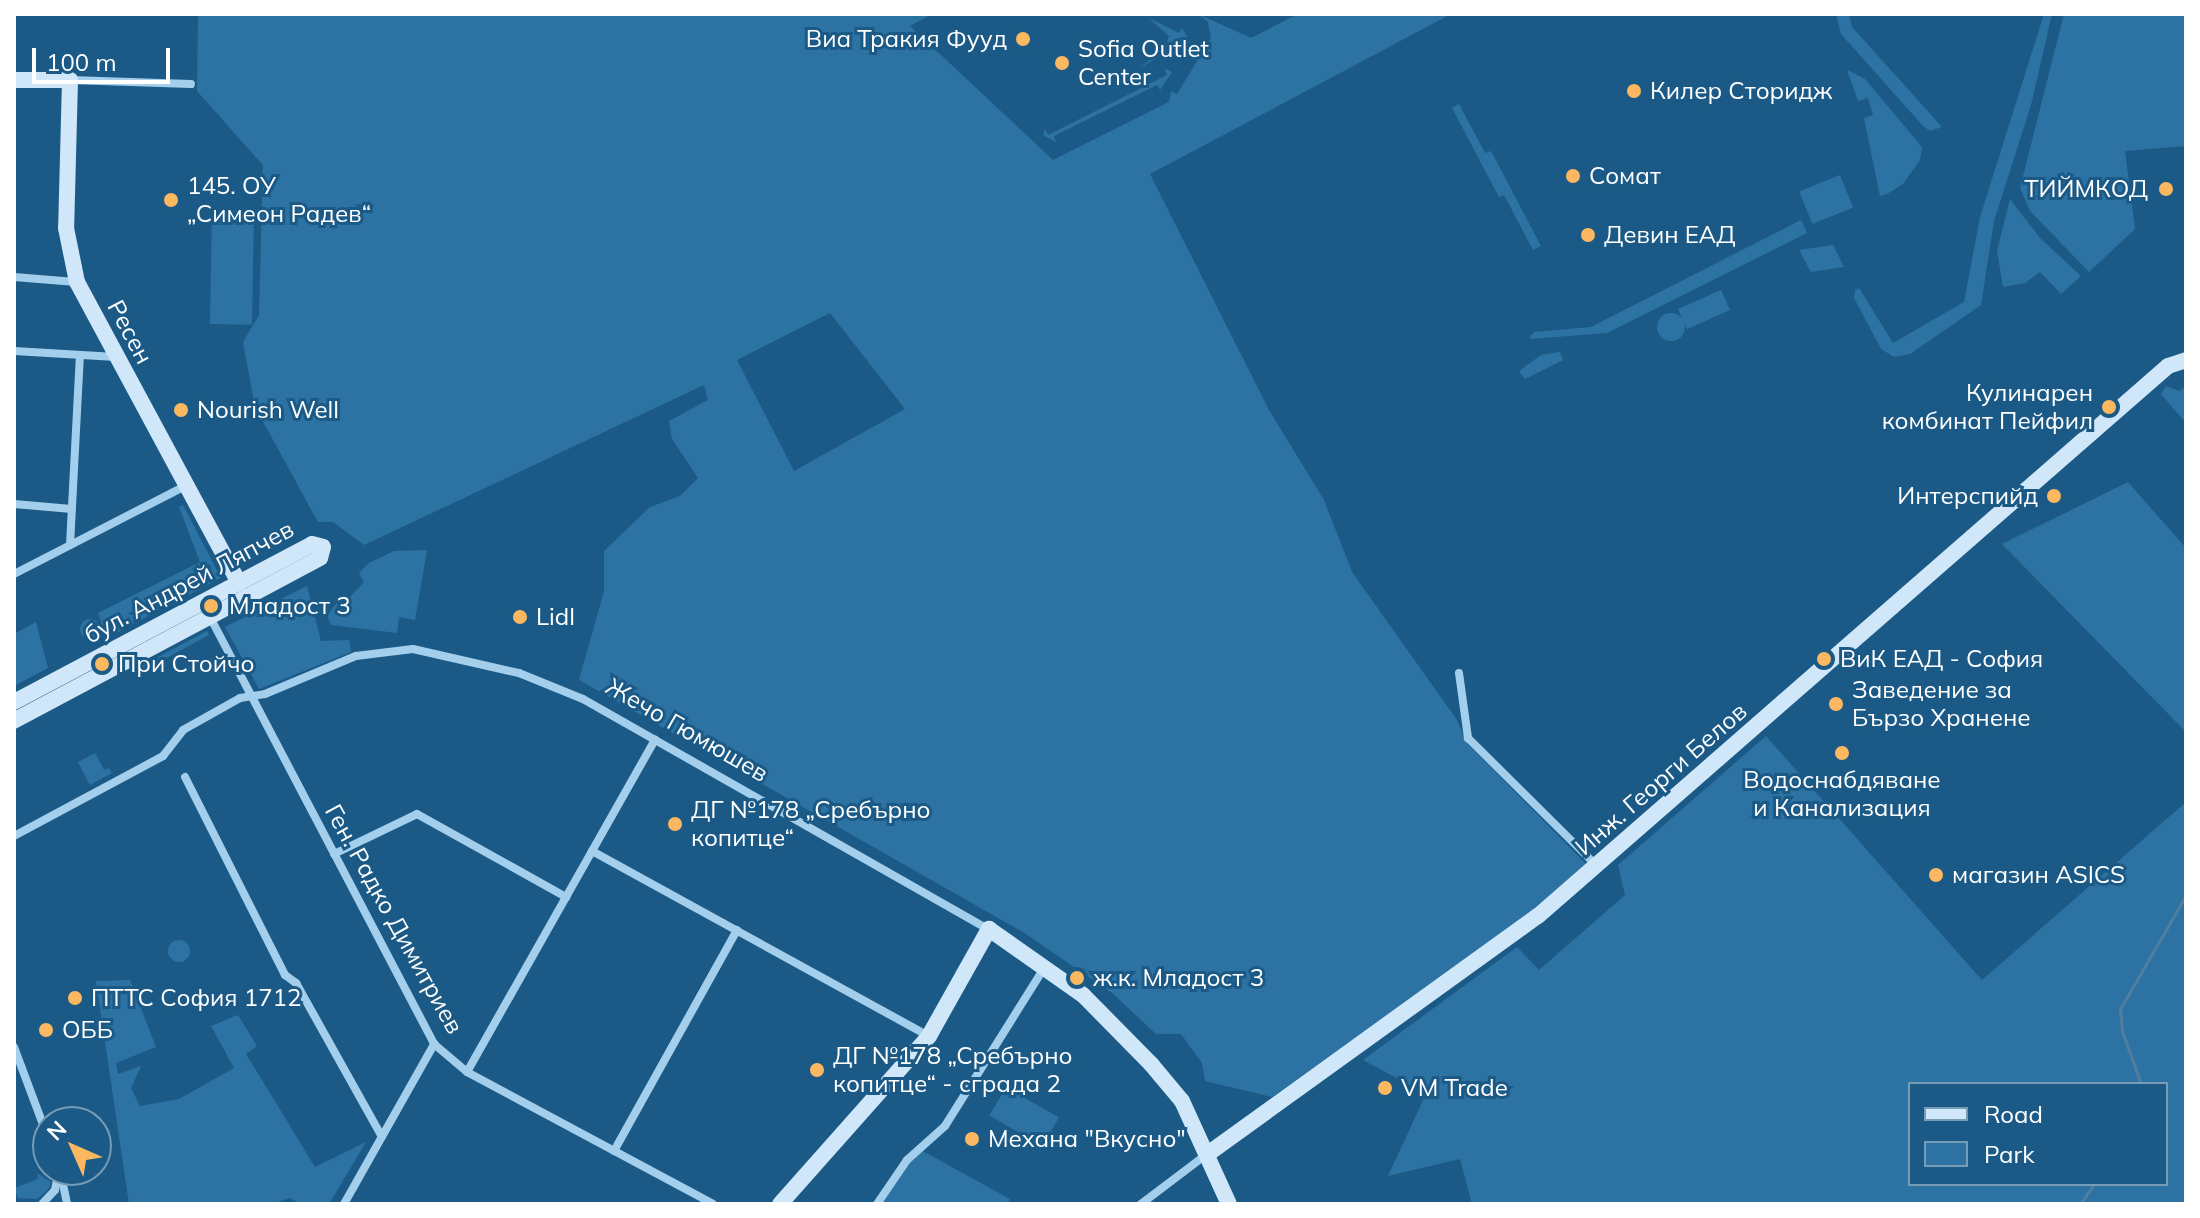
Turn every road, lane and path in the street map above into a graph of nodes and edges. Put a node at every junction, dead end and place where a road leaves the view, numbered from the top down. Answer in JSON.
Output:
{"nodes":[{"id":1,"x":14,"y":80,"type":"edge"},
{"id":2,"x":70,"y":80,"type":"junction"},
{"id":3,"x":191,"y":84,"type":"dead end"},
{"id":4,"x":14,"y":277,"type":"edge"},
{"id":5,"x":77,"y":282,"type":"junction"},
{"id":6,"x":14,"y":351,"type":"edge"},
{"id":7,"x":80,"y":355,"type":"junction"},
{"id":8,"x":116,"y":357,"type":"junction"},
{"id":9,"x":2186,"y":360,"type":"edge"},
{"id":10,"x":187,"y":485,"type":"junction"},
{"id":11,"x":14,"y":504,"type":"edge"},
{"id":12,"x":72,"y":509,"type":"junction"},
{"id":13,"x":70,"y":545,"type":"junction"},
{"id":14,"x":14,"y":574,"type":"edge"},
{"id":15,"x":239,"y":583,"type":"junction"},
{"id":16,"x":210,"y":617,"type":"junction"},
{"id":17,"x":1459,"y":673,"type":"dead end"},
{"id":18,"x":252,"y":696,"type":"junction"},
{"id":19,"x":14,"y":702,"type":"edge"},
{"id":20,"x":14,"y":721,"type":"edge"},
{"id":21,"x":655,"y":740,"type":"junction"},
{"id":22,"x":185,"y":777,"type":"dead end"},
{"id":23,"x":14,"y":836,"type":"edge"},
{"id":24,"x":592,"y":851,"type":"junction"},
{"id":25,"x":334,"y":854,"type":"junction"},
{"id":26,"x":1597,"y":866,"type":"junction"},
{"id":27,"x":566,"y":897,"type":"junction"},
{"id":28,"x":989,"y":929,"type":"junction"},
{"id":29,"x":737,"y":930,"type":"junction"},
{"id":30,"x":1046,"y":965,"type":"junction"},
{"id":31,"x":929,"y":1036,"type":"junction"},
{"id":32,"x":434,"y":1044,"type":"junction"},
{"id":33,"x":14,"y":1047,"type":"edge"},
{"id":34,"x":467,"y":1072,"type":"junction"},
{"id":35,"x":36,"y":1106,"type":"edge"},
{"id":36,"x":382,"y":1137,"type":"junction"},
{"id":37,"x":614,"y":1151,"type":"junction"},
{"id":38,"x":1209,"y":1153,"type":"junction"},
{"id":39,"x":56,"y":1186,"type":"edge"},
{"id":40,"x":42,"y":1204,"type":"edge"},
{"id":41,"x":344,"y":1204,"type":"edge"},
{"id":42,"x":713,"y":1204,"type":"edge"},
{"id":43,"x":780,"y":1204,"type":"edge"},
{"id":44,"x":877,"y":1204,"type":"edge"},
{"id":45,"x":1141,"y":1204,"type":"edge"},
{"id":46,"x":1229,"y":1204,"type":"edge"}],
"edges":[{"from":1,"to":2,"type":"street"},
{"from":2,"to":3,"type":"street"},
{"from":2,"to":5,"type":"street","name":"Ресен"},
{"from":4,"to":5,"type":"street"},
{"from":5,"to":8,"type":"street","name":"Ресен"},
{"from":6,"to":7,"type":"street"},
{"from":7,"to":8,"type":"street"},
{"from":7,"to":12,"type":"street"},
{"from":8,"to":10,"type":"street","name":"Ресен"},
{"from":9,"to":26,"type":"street","name":"Инж. Георги Белов"},
{"from":10,"to":13,"type":"street"},
{"from":10,"to":15,"type":"street","name":"Ресен"},
{"from":11,"to":12,"type":"street"},
{"from":12,"to":13,"type":"street"},
{"from":13,"to":14,"type":"street"},
{"from":15,"to":16,"type":"street","name":"бул. Андрей Ляпчев"},
{"from":15,"to":19,"type":"street","name":"бул. Андрей Ляпчев"},
{"from":16,"to":18,"type":"street","name":"Ген. Радко Димитриев"},
{"from":16,"to":20,"type":"street","name":"бул. Андрей Ляпчев"},
{"from":17,"to":26,"type":"street"},
{"from":18,"to":21,"type":"street","name":"Жечо Гюмюшев"},
{"from":18,"to":23,"type":"street","name":"Жечо Гюмюшев"},
{"from":18,"to":25,"type":"street","name":"Ген. Радко Димитриев"},
{"from":21,"to":24,"type":"street"},
{"from":21,"to":28,"type":"street","name":"Жечо Гюмюшев"},
{"from":22,"to":36,"type":"street"},
{"from":24,"to":27,"type":"street"},
{"from":24,"to":29,"type":"street"},
{"from":25,"to":27,"type":"street"},
{"from":25,"to":32,"type":"street","name":"Ген. Радко Димитриев"},
{"from":26,"to":38,"type":"street","name":"Инж. Георги Белов"},
{"from":27,"to":34,"type":"street"},
{"from":28,"to":30,"type":"street","name":"Жечо Гюмюшев"},
{"from":28,"to":31,"type":"street"},
{"from":29,"to":31,"type":"street"},
{"from":29,"to":37,"type":"street"},
{"from":30,"to":38,"type":"street","name":"Жечо Гюмюшев"},
{"from":30,"to":44,"type":"street"},
{"from":31,"to":43,"type":"street"},
{"from":32,"to":34,"type":"street","name":"Ген. Радко Димитриев"},
{"from":32,"to":36,"type":"street"},
{"from":33,"to":35,"type":"street"},
{"from":34,"to":37,"type":"street","name":"Ген. Радко Димитриев"},
{"from":36,"to":41,"type":"street"},
{"from":37,"to":42,"type":"street","name":"Ген. Радко Димитриев"},
{"from":38,"to":45,"type":"street","name":"Инж. Георги Белов"},
{"from":38,"to":46,"type":"street","name":"Жечо Гюмюшев"},
{"from":39,"to":40,"type":"street"}]}
